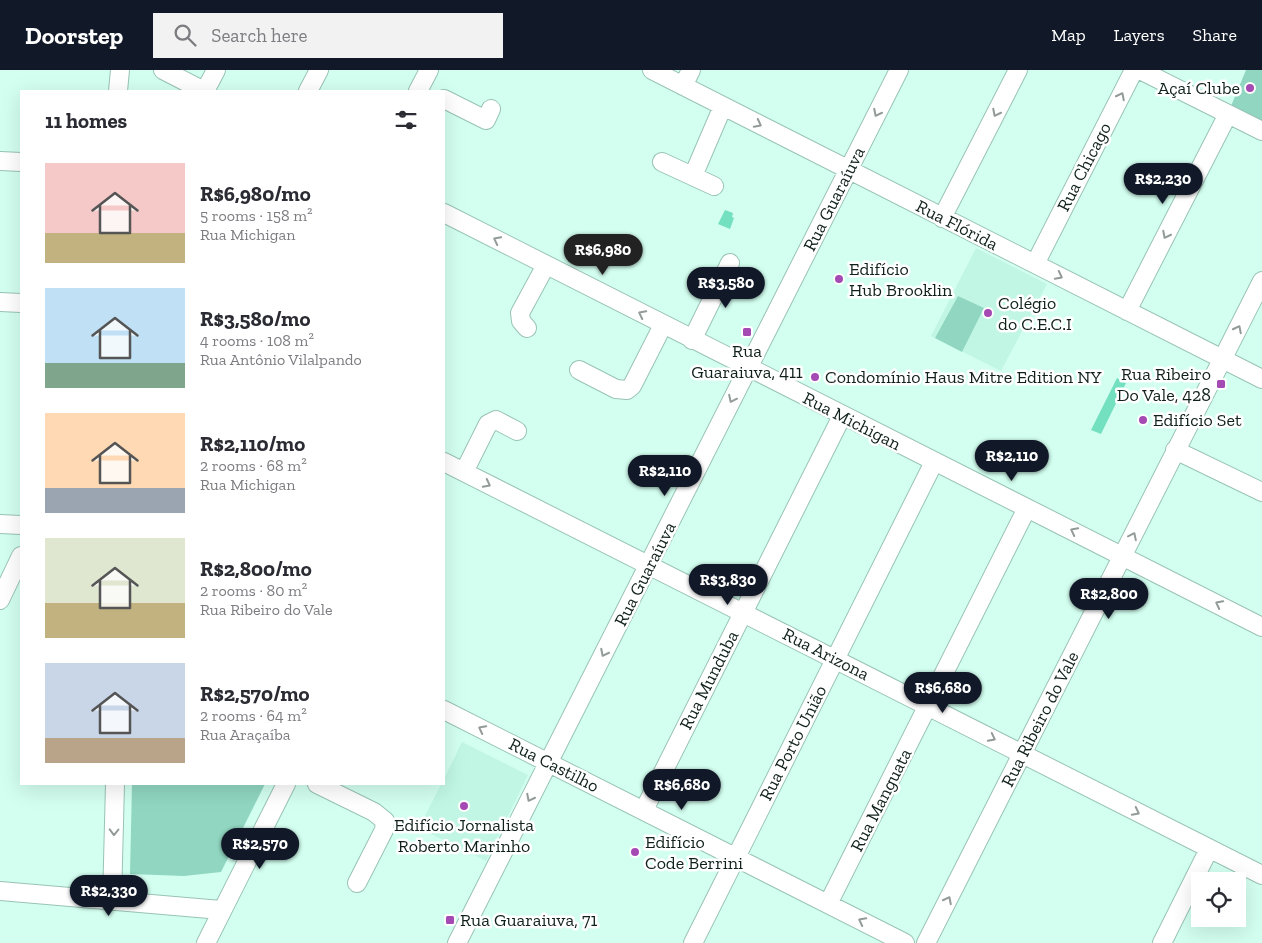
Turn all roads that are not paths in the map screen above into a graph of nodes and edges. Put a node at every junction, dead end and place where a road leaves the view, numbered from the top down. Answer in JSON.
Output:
{"nodes":[{"id":1,"x":120,"y":70,"type":"edge"},
{"id":2,"x":163,"y":70,"type":"edge"},
{"id":3,"x":216,"y":70,"type":"edge"},
{"id":4,"x":319,"y":70,"type":"edge"},
{"id":5,"x":429,"y":70,"type":"edge"},
{"id":6,"x":652,"y":70,"type":"edge"},
{"id":7,"x":691,"y":70,"type":"edge"},
{"id":8,"x":899,"y":70,"type":"edge"},
{"id":9,"x":1018,"y":70,"type":"edge"},
{"id":10,"x":1134,"y":70,"type":"edge"},
{"id":11,"x":1140,"y":70,"type":"edge"},
{"id":12,"x":683,"y":86,"type":"junction"},
{"id":13,"x":118,"y":90,"type":"edge"},
{"id":14,"x":203,"y":90,"type":"edge"},
{"id":15,"x":206,"y":90,"type":"edge"},
{"id":16,"x":309,"y":90,"type":"edge"},
{"id":17,"x":422,"y":90,"type":"edge"},
{"id":18,"x":445,"y":99,"type":"edge"},
{"id":19,"x":723,"y":106,"type":"junction"},
{"id":20,"x":1228,"y":114,"type":"junction"},
{"id":21,"x":491,"y":118,"type":"dead end"},
{"id":22,"x":1262,"y":131,"type":"edge"},
{"id":23,"x":0,"y":161,"type":"edge"},
{"id":24,"x":20,"y":162,"type":"edge"},
{"id":25,"x":662,"y":162,"type":"dead end"},
{"id":26,"x":848,"y":170,"type":"junction"},
{"id":27,"x":692,"y":176,"type":"junction"},
{"id":28,"x":714,"y":186,"type":"dead end"},
{"id":29,"x":445,"y":214,"type":"edge"},
{"id":30,"x":942,"y":218,"type":"junction"},
{"id":31,"x":730,"y":262,"type":"dead end"},
{"id":32,"x":1035,"y":264,"type":"junction"},
{"id":33,"x":546,"y":265,"type":"junction"},
{"id":34,"x":1262,"y":281,"type":"edge"},
{"id":35,"x":0,"y":302,"type":"edge"},
{"id":36,"x":20,"y":303,"type":"edge"},
{"id":37,"x":1127,"y":311,"type":"junction"},
{"id":38,"x":663,"y":325,"type":"junction"},
{"id":39,"x":527,"y":328,"type":"dead end"},
{"id":40,"x":692,"y":340,"type":"junction"},
{"id":41,"x":1222,"y":359,"type":"junction"},
{"id":42,"x":748,"y":368,"type":"junction"},
{"id":43,"x":579,"y":370,"type":"dead end"},
{"id":44,"x":1262,"y":379,"type":"edge"},
{"id":45,"x":842,"y":416,"type":"junction"},
{"id":46,"x":517,"y":431,"type":"dead end"},
{"id":47,"x":1175,"y":450,"type":"junction"},
{"id":48,"x":445,"y":462,"type":"edge"},
{"id":49,"x":934,"y":462,"type":"junction"},
{"id":50,"x":464,"y":472,"type":"junction"},
{"id":51,"x":1262,"y":492,"type":"edge"},
{"id":52,"x":1027,"y":508,"type":"junction"},
{"id":53,"x":0,"y":524,"type":"edge"},
{"id":54,"x":20,"y":525,"type":"edge"},
{"id":55,"x":1123,"y":556,"type":"junction"},
{"id":56,"x":20,"y":558,"type":"edge"},
{"id":57,"x":649,"y":565,"type":"junction"},
{"id":58,"x":0,"y":600,"type":"edge"},
{"id":59,"x":743,"y":613,"type":"junction"},
{"id":60,"x":1262,"y":626,"type":"edge"},
{"id":61,"x":835,"y":659,"type":"junction"},
{"id":62,"x":929,"y":706,"type":"junction"},
{"id":63,"x":445,"y":710,"type":"edge"},
{"id":64,"x":1022,"y":754,"type":"junction"},
{"id":65,"x":548,"y":762,"type":"junction"},
{"id":66,"x":115,"y":785,"type":"edge"},
{"id":67,"x":285,"y":785,"type":"edge"},
{"id":68,"x":319,"y":785,"type":"edge"},
{"id":69,"x":644,"y":810,"type":"junction"},
{"id":70,"x":1210,"y":849,"type":"junction"},
{"id":71,"x":736,"y":858,"type":"junction"},
{"id":72,"x":1262,"y":875,"type":"edge"},
{"id":73,"x":357,"y":883,"type":"dead end"},
{"id":74,"x":0,"y":891,"type":"edge"},
{"id":75,"x":112,"y":900,"type":"junction"},
{"id":76,"x":828,"y":904,"type":"junction"},
{"id":77,"x":221,"y":910,"type":"junction"},
{"id":78,"x":206,"y":943,"type":"edge"},
{"id":79,"x":457,"y":943,"type":"edge"},
{"id":80,"x":693,"y":943,"type":"edge"},
{"id":81,"x":905,"y":943,"type":"edge"},
{"id":82,"x":926,"y":943,"type":"edge"},
{"id":83,"x":1162,"y":943,"type":"edge"}],
"edges":[{"from":1,"to":13,"type":"street"},
{"from":2,"to":14,"type":"street"},
{"from":3,"to":15,"type":"street"},
{"from":4,"to":16,"type":"street"},
{"from":5,"to":17,"type":"street"},
{"from":6,"to":12,"type":"street","name":"Rua Flórida"},
{"from":7,"to":12,"type":"street"},
{"from":8,"to":26,"type":"street","name":"Rua Guaraíuva","one_way":true},
{"from":9,"to":30,"type":"street","one_way":true},
{"from":32,"to":10,"type":"street","name":"Rua Chicago","one_way":true},
{"from":11,"to":20,"type":"street"},
{"from":12,"to":19,"type":"street","name":"Rua Flórida"},
{"from":18,"to":21,"type":"street"},
{"from":19,"to":26,"type":"street","name":"Rua Flórida","one_way":true},
{"from":19,"to":27,"type":"street"},
{"from":20,"to":22,"type":"street"},
{"from":20,"to":37,"type":"street","one_way":true},
{"from":23,"to":24,"type":"street"},
{"from":25,"to":27,"type":"street"},
{"from":26,"to":30,"type":"street","name":"Rua Flórida"},
{"from":26,"to":42,"type":"street","name":"Rua Guaraíuva"},
{"from":27,"to":28,"type":"street"},
{"from":33,"to":29,"type":"street","name":"Rua Michigan","one_way":true},
{"from":30,"to":32,"type":"street","name":"Rua Flórida"},
{"from":31,"to":40,"type":"street"},
{"from":32,"to":37,"type":"street","name":"Rua Flórida","one_way":true},
{"from":38,"to":33,"type":"street","name":"Rua Michigan","one_way":true},
{"from":33,"to":39,"type":"street"},
{"from":41,"to":34,"type":"street","name":"Rua Ribeiro do Vale","one_way":true},
{"from":35,"to":36,"type":"street"},
{"from":37,"to":41,"type":"street","name":"Rua Flórida"},
{"from":38,"to":40,"type":"street","name":"Rua Michigan"},
{"from":38,"to":43,"type":"street"},
{"from":40,"to":42,"type":"street","name":"Rua Michigan"},
{"from":41,"to":44,"type":"street","name":"Rua Flórida"},
{"from":41,"to":47,"type":"street","name":"Rua Ribeiro do Vale"},
{"from":42,"to":45,"type":"street","name":"Rua Michigan"},
{"from":42,"to":57,"type":"street","name":"Rua Guaraíuva","one_way":true},
{"from":45,"to":49,"type":"street","name":"Rua Michigan"},
{"from":45,"to":59,"type":"street","name":"Rua Munduba"},
{"from":46,"to":50,"type":"street"},
{"from":47,"to":51,"type":"street"},
{"from":55,"to":47,"type":"street","name":"Rua Ribeiro do Vale","one_way":true},
{"from":48,"to":50,"type":"street","name":"Rua Arizona"},
{"from":49,"to":52,"type":"street","name":"Rua Michigan"},
{"from":49,"to":61,"type":"street","name":"Rua Porto União"},
{"from":50,"to":57,"type":"street","name":"Rua Arizona","one_way":true},
{"from":55,"to":52,"type":"street","name":"Rua Michigan","one_way":true},
{"from":52,"to":62,"type":"street","name":"Rua Manguata"},
{"from":53,"to":54,"type":"street"},
{"from":60,"to":55,"type":"street","name":"Rua Michigan","one_way":true},
{"from":55,"to":64,"type":"street","name":"Rua Ribeiro do Vale"},
{"from":56,"to":58,"type":"street"},
{"from":57,"to":59,"type":"street","name":"Rua Arizona"},
{"from":57,"to":65,"type":"street","name":"Rua Guaraíuva","one_way":true},
{"from":59,"to":61,"type":"street","name":"Rua Arizona"},
{"from":59,"to":69,"type":"street","name":"Rua Munduba"},
{"from":61,"to":62,"type":"street","name":"Rua Arizona"},
{"from":61,"to":71,"type":"street","name":"Rua Porto União"},
{"from":62,"to":64,"type":"street","name":"Rua Arizona","one_way":true},
{"from":62,"to":76,"type":"street","name":"Rua Manguata"},
{"from":65,"to":63,"type":"street","name":"Rua Castilho","one_way":true},
{"from":64,"to":70,"type":"street","name":"Rua Arizona","one_way":true},
{"from":82,"to":64,"type":"street","name":"Rua Ribeiro do Vale","one_way":true},
{"from":65,"to":69,"type":"street","name":"Rua Castilho"},
{"from":65,"to":79,"type":"street","name":"Rua Guaraíuva","one_way":true},
{"from":66,"to":75,"type":"street","one_way":true},
{"from":67,"to":77,"type":"street"},
{"from":68,"to":73,"type":"street"},
{"from":69,"to":71,"type":"street","name":"Rua Castilho"},
{"from":70,"to":72,"type":"street","name":"Rua Arizona"},
{"from":70,"to":83,"type":"street"},
{"from":71,"to":76,"type":"street","name":"Rua Castilho"},
{"from":71,"to":80,"type":"street","name":"Rua Porto União"},
{"from":74,"to":75,"type":"street"},
{"from":75,"to":77,"type":"street"},
{"from":81,"to":76,"type":"street","name":"Rua Castilho","one_way":true},
{"from":77,"to":78,"type":"street"}]}
